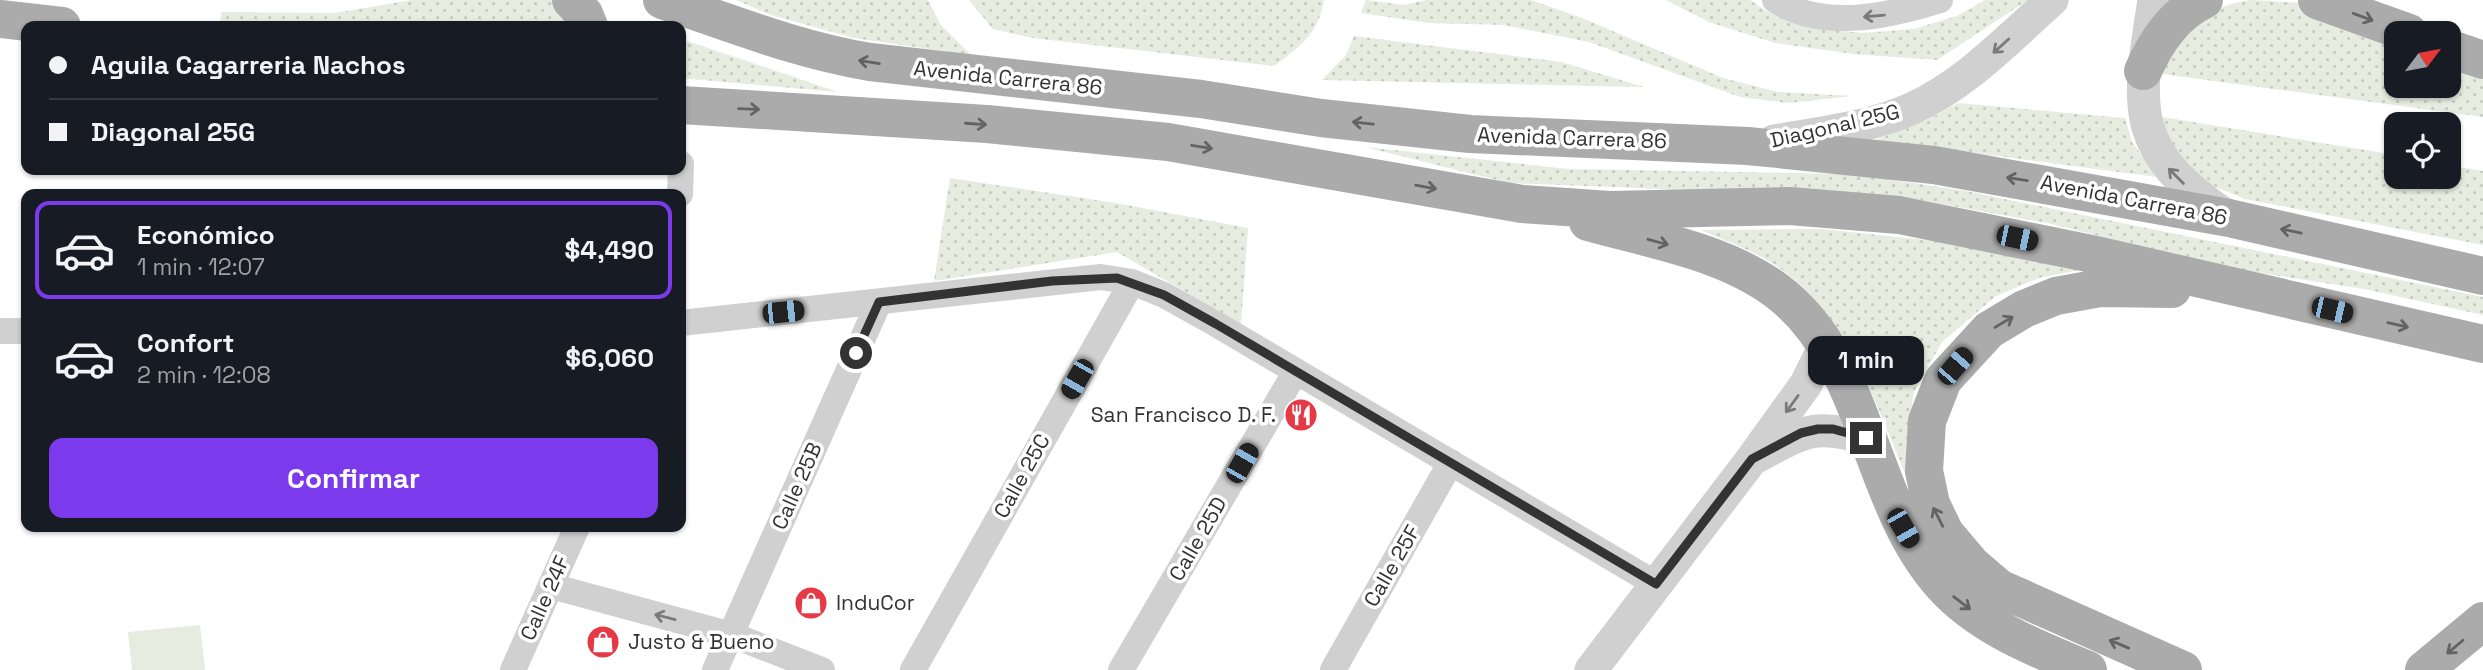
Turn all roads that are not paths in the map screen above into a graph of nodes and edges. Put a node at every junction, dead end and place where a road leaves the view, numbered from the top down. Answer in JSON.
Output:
{"nodes":[{"id":1,"x":570,"y":0,"type":"edge"},
{"id":2,"x":662,"y":0,"type":"edge"},
{"id":3,"x":1775,"y":0,"type":"edge"},
{"id":4,"x":1940,"y":0,"type":"edge"},
{"id":5,"x":2052,"y":0,"type":"edge"},
{"id":6,"x":2154,"y":0,"type":"edge"},
{"id":7,"x":2204,"y":0,"type":"edge"},
{"id":8,"x":2317,"y":0,"type":"edge"},
{"id":9,"x":0,"y":19,"type":"edge"},
{"id":10,"x":21,"y":21,"type":"edge"},
{"id":11,"x":587,"y":21,"type":"edge"},
{"id":12,"x":2384,"y":24,"type":"edge"},
{"id":13,"x":2461,"y":52,"type":"edge"},
{"id":14,"x":2483,"y":60,"type":"edge"},
{"id":15,"x":2143,"y":71,"type":"junction"},
{"id":16,"x":686,"y":105,"type":"edge"},
{"id":17,"x":1748,"y":146,"type":"junction"},
{"id":18,"x":1522,"y":204,"type":"junction"},
{"id":19,"x":2229,"y":218,"type":"junction"},
{"id":20,"x":2483,"y":275,"type":"edge"},
{"id":21,"x":1132,"y":282,"type":"junction"},
{"id":22,"x":2258,"y":292,"type":"junction"},
{"id":23,"x":879,"y":302,"type":"junction"},
{"id":24,"x":686,"y":322,"type":"edge"},
{"id":25,"x":0,"y":331,"type":"edge"},
{"id":26,"x":21,"y":331,"type":"edge"},
{"id":27,"x":2483,"y":344,"type":"edge"},
{"id":28,"x":1825,"y":345,"type":"junction"},
{"id":29,"x":1296,"y":371,"type":"junction"},
{"id":30,"x":1866,"y":438,"type":"junction"},
{"id":31,"x":1752,"y":459,"type":"junction"},
{"id":32,"x":1451,"y":462,"type":"junction"},
{"id":33,"x":575,"y":532,"type":"edge"},
{"id":34,"x":1656,"y":584,"type":"junction"},
{"id":35,"x":551,"y":586,"type":"junction"},
{"id":36,"x":2483,"y":621,"type":"edge"},
{"id":37,"x":732,"y":635,"type":"junction"},
{"id":38,"x":513,"y":670,"type":"edge"},
{"id":39,"x":715,"y":670,"type":"edge"},
{"id":40,"x":822,"y":670,"type":"edge"},
{"id":41,"x":913,"y":670,"type":"edge"},
{"id":42,"x":1121,"y":670,"type":"edge"},
{"id":43,"x":1333,"y":670,"type":"edge"},
{"id":44,"x":1591,"y":670,"type":"edge"},
{"id":45,"x":2088,"y":670,"type":"edge"},
{"id":46,"x":2183,"y":670,"type":"edge"},
{"id":47,"x":2424,"y":670,"type":"edge"}],
"edges":[{"from":1,"to":11,"type":"main road"},
{"from":17,"to":2,"type":"main road","name":"Avenida Carrera 86","one_way":true},
{"from":4,"to":3,"type":"street","one_way":true},
{"from":5,"to":17,"type":"street","name":"Diagonal 25G","one_way":true},
{"from":6,"to":15,"type":"street"},
{"from":7,"to":15,"type":"main road"},
{"from":8,"to":12,"type":"main road","one_way":true},
{"from":9,"to":10,"type":"main road"},
{"from":13,"to":14,"type":"main road"},
{"from":19,"to":15,"type":"street","one_way":true},
{"from":16,"to":18,"type":"main road","one_way":true},
{"from":19,"to":17,"type":"main road","name":"Avenida Carrera 86","one_way":true},
{"from":18,"to":22,"type":"main road"},
{"from":18,"to":28,"type":"main road","one_way":true},
{"from":20,"to":19,"type":"main road","name":"Avenida Carrera 86","one_way":true},
{"from":21,"to":23,"type":"street"},
{"from":21,"to":29,"type":"street"},
{"from":21,"to":41,"type":"street","name":"Calle 25C"},
{"from":22,"to":27,"type":"main road","one_way":true},
{"from":46,"to":22,"type":"main road","one_way":true},
{"from":23,"to":24,"type":"street"},
{"from":23,"to":37,"type":"street","name":"Calle 25B"},
{"from":25,"to":26,"type":"street"},
{"from":28,"to":30,"type":"main road"},
{"from":28,"to":31,"type":"street","one_way":true},
{"from":29,"to":32,"type":"street"},
{"from":29,"to":42,"type":"street","name":"Calle 25D"},
{"from":30,"to":31,"type":"street"},
{"from":30,"to":45,"type":"main road","one_way":true},
{"from":31,"to":34,"type":"street"},
{"from":32,"to":34,"type":"street"},
{"from":32,"to":43,"type":"street","name":"Calle 25F"},
{"from":33,"to":35,"type":"street","name":"Calle 24F"},
{"from":34,"to":44,"type":"street"},
{"from":37,"to":35,"type":"street","one_way":true},
{"from":35,"to":38,"type":"street","name":"Calle 24F"},
{"from":36,"to":47,"type":"main road","one_way":true},
{"from":37,"to":39,"type":"street","name":"Calle 25B"},
{"from":37,"to":40,"type":"street"}]}
